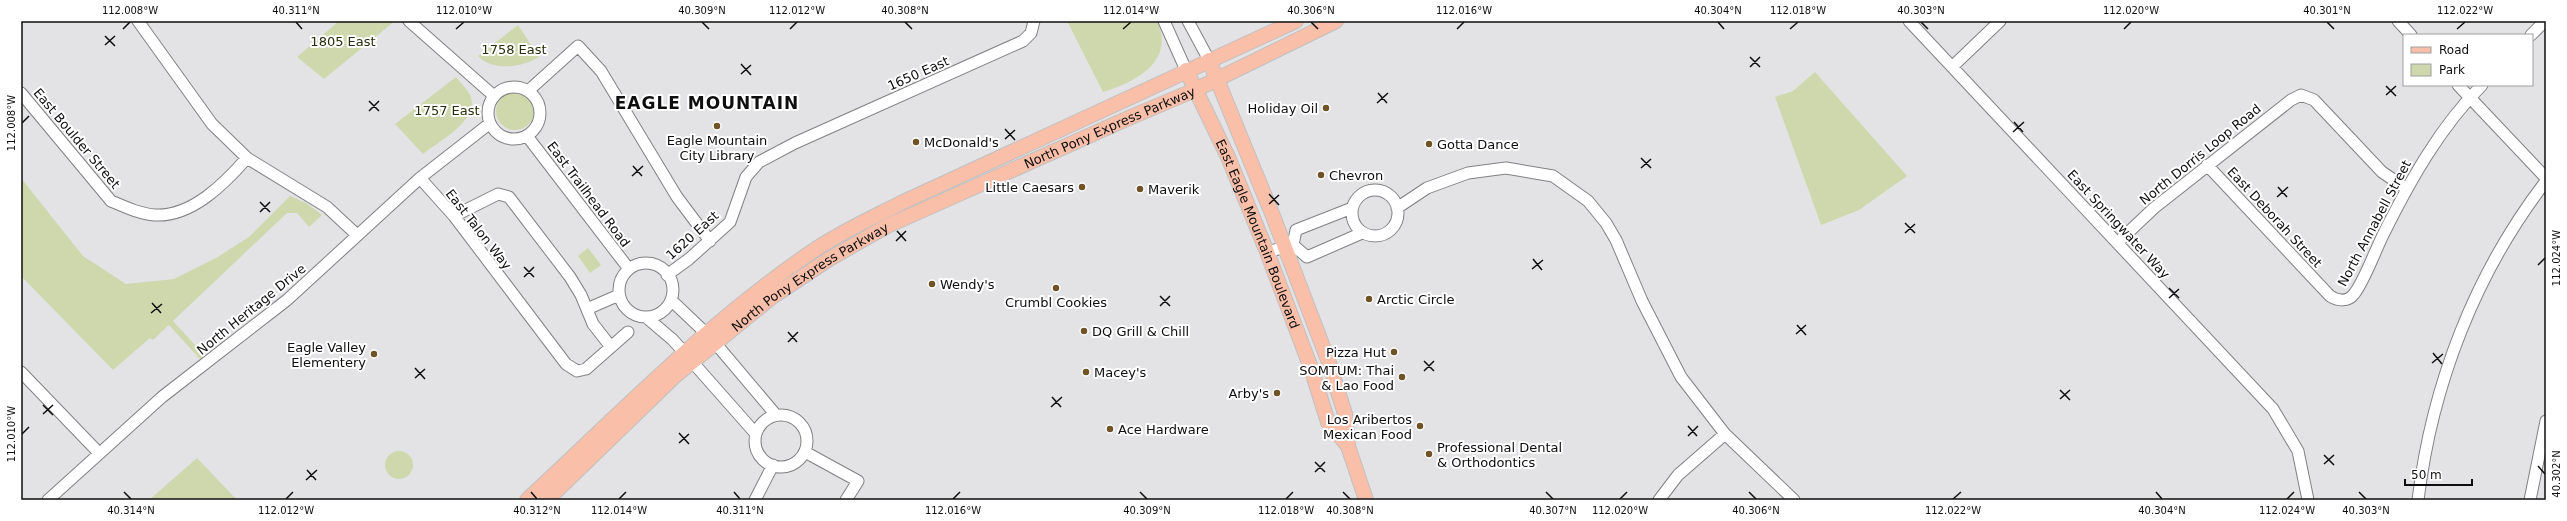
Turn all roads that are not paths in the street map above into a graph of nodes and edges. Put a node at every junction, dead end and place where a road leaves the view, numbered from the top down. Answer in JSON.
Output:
{"nodes":[{"id":1,"x":138,"y":21,"type":"edge"},
{"id":2,"x":409,"y":21,"type":"edge"},
{"id":3,"x":1034,"y":21,"type":"edge"},
{"id":4,"x":1164,"y":21,"type":"edge"},
{"id":5,"x":1188,"y":21,"type":"edge"},
{"id":6,"x":1296,"y":21,"type":"edge"},
{"id":7,"x":1336,"y":21,"type":"edge"},
{"id":8,"x":1909,"y":21,"type":"edge"},
{"id":9,"x":2000,"y":21,"type":"edge"},
{"id":10,"x":2398,"y":21,"type":"edge"},
{"id":11,"x":2545,"y":21,"type":"edge"},
{"id":12,"x":2410,"y":34,"type":"edge"},
{"id":13,"x":2532,"y":34,"type":"edge"},
{"id":14,"x":1209,"y":60,"type":"junction"},
{"id":15,"x":1952,"y":67,"type":"junction"},
{"id":16,"x":1186,"y":70,"type":"junction"},
{"id":17,"x":1218,"y":80,"type":"junction"},
{"id":18,"x":2459,"y":86,"type":"edge"},
{"id":19,"x":2481,"y":86,"type":"edge"},
{"id":20,"x":1195,"y":90,"type":"junction"},
{"id":21,"x":528,"y":91,"type":"junction"},
{"id":22,"x":21,"y":93,"type":"edge"},
{"id":23,"x":494,"y":96,"type":"junction"},
{"id":24,"x":2470,"y":97,"type":"junction"},
{"id":25,"x":489,"y":124,"type":"junction"},
{"id":26,"x":814,"y":135,"type":"joint"},
{"id":27,"x":527,"y":136,"type":"junction"},
{"id":28,"x":247,"y":158,"type":"junction"},
{"id":29,"x":2207,"y":165,"type":"junction"},
{"id":30,"x":420,"y":178,"type":"junction"},
{"id":31,"x":2546,"y":180,"type":"edge"},
{"id":32,"x":2407,"y":189,"type":"junction"},
{"id":33,"x":1352,"y":208,"type":"junction"},
{"id":34,"x":1397,"y":208,"type":"junction"},
{"id":35,"x":454,"y":216,"type":"junction"},
{"id":36,"x":1362,"y":233,"type":"junction"},
{"id":37,"x":357,"y":235,"type":"junction"},
{"id":38,"x":710,"y":241,"type":"junction"},
{"id":39,"x":2117,"y":243,"type":"junction"},
{"id":40,"x":1289,"y":246,"type":"junction"},
{"id":41,"x":1267,"y":252,"type":"junction"},
{"id":42,"x":629,"y":269,"type":"junction"},
{"id":43,"x":667,"y":275,"type":"junction"},
{"id":44,"x":619,"y":295,"type":"junction"},
{"id":45,"x":671,"y":300,"type":"junction"},
{"id":46,"x":2343,"y":300,"type":"joint"},
{"id":47,"x":587,"y":309,"type":"junction"},
{"id":48,"x":646,"y":317,"type":"junction"},
{"id":49,"x":628,"y":332,"type":"dead end"},
{"id":50,"x":711,"y":339,"type":"junction"},
{"id":51,"x":611,"y":347,"type":"junction"},
{"id":52,"x":689,"y":357,"type":"junction"},
{"id":53,"x":21,"y":372,"type":"edge"},
{"id":54,"x":776,"y":415,"type":"junction"},
{"id":55,"x":2546,"y":421,"type":"edge"},
{"id":56,"x":756,"y":434,"type":"junction"},
{"id":57,"x":1725,"y":434,"type":"junction"},
{"id":58,"x":1348,"y":446,"type":"junction"},
{"id":59,"x":805,"y":452,"type":"junction"},
{"id":60,"x":99,"y":453,"type":"junction"},
{"id":61,"x":773,"y":465,"type":"junction"},
{"id":62,"x":1792,"y":499,"type":"edge"},
{"id":63,"x":48,"y":500,"type":"edge"},
{"id":64,"x":527,"y":500,"type":"edge"},
{"id":65,"x":547,"y":500,"type":"edge"},
{"id":66,"x":755,"y":500,"type":"edge"},
{"id":67,"x":846,"y":500,"type":"edge"},
{"id":68,"x":1366,"y":500,"type":"edge"},
{"id":69,"x":1659,"y":500,"type":"edge"},
{"id":70,"x":2308,"y":500,"type":"edge"},
{"id":71,"x":2418,"y":500,"type":"edge"},
{"id":72,"x":2530,"y":500,"type":"edge"}],
"edges":[{"from":1,"to":28,"type":"street"},
{"from":2,"to":23,"type":"street"},
{"from":3,"to":26,"type":"street","name":"1650 East"},
{"from":4,"to":16,"type":"street","name":"East Eagle Mountain Boulevard"},
{"from":5,"to":14,"type":"street","name":"East Eagle Mountain Boulevard"},
{"from":6,"to":14,"type":"main road","name":"North Pony Express Parkway"},
{"from":7,"to":17,"type":"main road","name":"North Pony Express Parkway"},
{"from":8,"to":15,"type":"street","name":"East Springwater Way"},
{"from":9,"to":15,"type":"street"},
{"from":10,"to":12,"type":"street"},
{"from":11,"to":13,"type":"street"},
{"from":14,"to":16,"type":"main road","name":"North Pony Express Parkway"},
{"from":14,"to":17,"type":"main road","name":"East Eagle Mountain Boulevard"},
{"from":15,"to":39,"type":"street","name":"East Springwater Way"},
{"from":16,"to":20,"type":"main road","name":"East Eagle Mountain Boulevard"},
{"from":16,"to":50,"type":"main road","name":"North Pony Express Parkway"},
{"from":17,"to":20,"type":"main road","name":"North Pony Express Parkway"},
{"from":17,"to":40,"type":"main road","name":"East Eagle Mountain Boulevard"},
{"from":18,"to":24,"type":"street"},
{"from":19,"to":24,"type":"street","name":"North Annabell Street"},
{"from":20,"to":41,"type":"main road","name":"East Eagle Mountain Boulevard"},
{"from":20,"to":50,"type":"main road","name":"North Pony Express Parkway"},
{"from":21,"to":23,"type":"street"},
{"from":21,"to":27,"type":"street"},
{"from":21,"to":38,"type":"street"},
{"from":22,"to":28,"type":"street","name":"East Boulder Street"},
{"from":23,"to":25,"type":"street"},
{"from":24,"to":31,"type":"street"},
{"from":24,"to":32,"type":"street","name":"North Annabell Street"},
{"from":25,"to":27,"type":"street"},
{"from":25,"to":30,"type":"street","name":"North Heritage Drive"},
{"from":26,"to":38,"type":"street","name":"1620 East"},
{"from":27,"to":42,"type":"street","name":"East Trailhead Road"},
{"from":28,"to":37,"type":"street"},
{"from":29,"to":32,"type":"street","name":"North Dorris Loop Road"},
{"from":29,"to":39,"type":"street","name":"North Dorris Loop Road"},
{"from":29,"to":46,"type":"street","name":"East Deborah Street"},
{"from":30,"to":35,"type":"street","name":"East Talon Way"},
{"from":30,"to":37,"type":"street","name":"North Heritage Drive"},
{"from":31,"to":71,"type":"street"},
{"from":32,"to":46,"type":"street","name":"North Annabell Street"},
{"from":33,"to":34,"type":"street"},
{"from":33,"to":36,"type":"street"},
{"from":33,"to":40,"type":"street"},
{"from":34,"to":36,"type":"street"},
{"from":34,"to":57,"type":"street"},
{"from":35,"to":47,"type":"street"},
{"from":35,"to":51,"type":"street","name":"East Talon Way"},
{"from":36,"to":40,"type":"street"},
{"from":37,"to":60,"type":"street","name":"North Heritage Drive"},
{"from":38,"to":43,"type":"street","name":"1620 East"},
{"from":39,"to":70,"type":"street","name":"East Springwater Way"},
{"from":40,"to":41,"type":"street"},
{"from":40,"to":58,"type":"main road","name":"East Eagle Mountain Boulevard"},
{"from":41,"to":58,"type":"main road","name":"East Eagle Mountain Boulevard"},
{"from":42,"to":43,"type":"street"},
{"from":42,"to":44,"type":"street"},
{"from":43,"to":45,"type":"street"},
{"from":44,"to":47,"type":"street"},
{"from":44,"to":48,"type":"street"},
{"from":45,"to":48,"type":"street"},
{"from":45,"to":50,"type":"street"},
{"from":47,"to":51,"type":"street"},
{"from":48,"to":52,"type":"street"},
{"from":49,"to":51,"type":"street"},
{"from":50,"to":52,"type":"main road","name":"North Pony Express Parkway"},
{"from":50,"to":54,"type":"street"},
{"from":52,"to":56,"type":"street"},
{"from":52,"to":64,"type":"main road","name":"North Pony Express Parkway"},
{"from":52,"to":65,"type":"main road","name":"North Pony Express Parkway"},
{"from":53,"to":60,"type":"street"},
{"from":54,"to":56,"type":"street"},
{"from":54,"to":59,"type":"street"},
{"from":55,"to":72,"type":"street"},
{"from":56,"to":61,"type":"street"},
{"from":57,"to":62,"type":"street"},
{"from":57,"to":69,"type":"street"},
{"from":58,"to":68,"type":"main road","name":"East Eagle Mountain Boulevard"},
{"from":59,"to":61,"type":"street"},
{"from":59,"to":67,"type":"street"},
{"from":60,"to":63,"type":"street","name":"North Heritage Drive"},
{"from":61,"to":66,"type":"street"}]}
